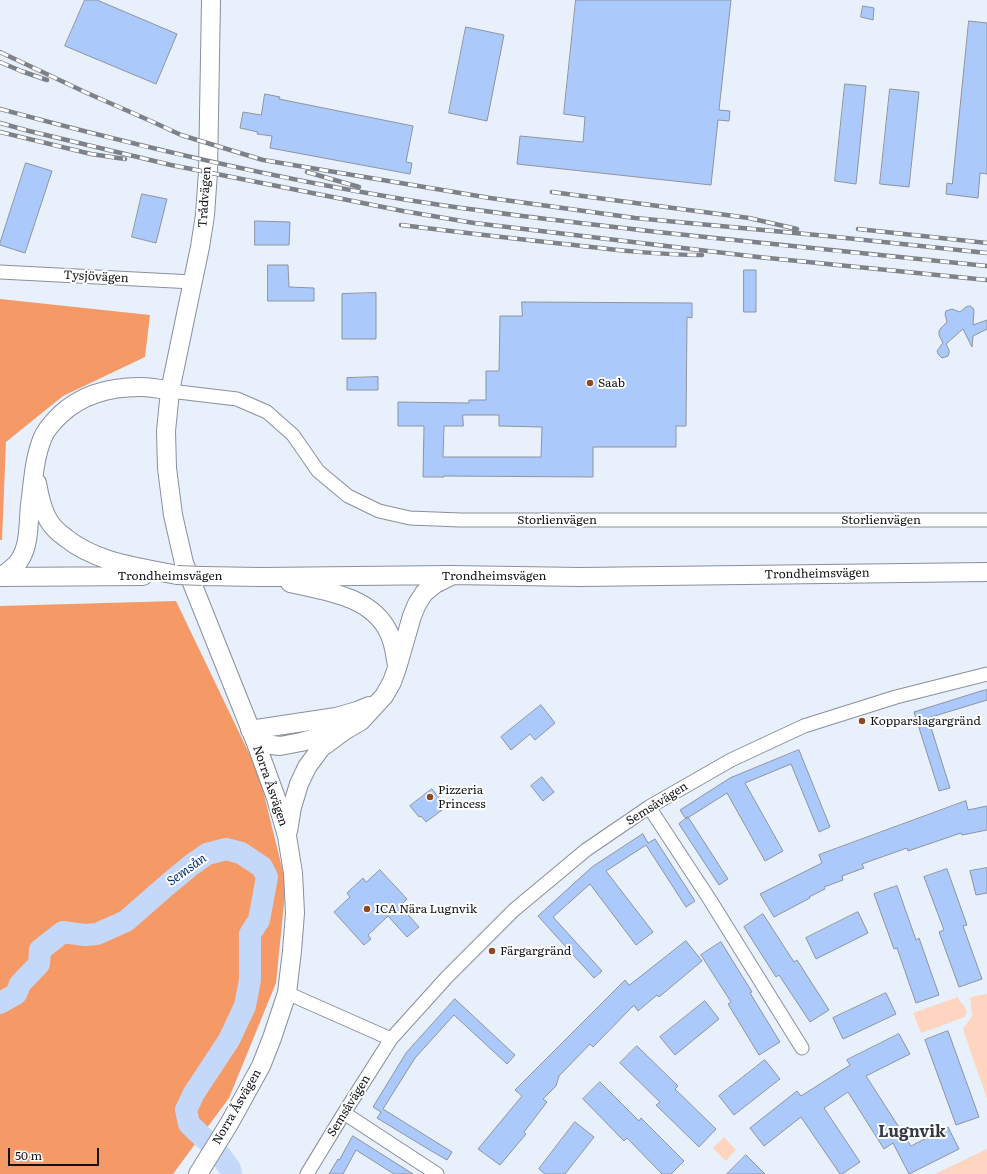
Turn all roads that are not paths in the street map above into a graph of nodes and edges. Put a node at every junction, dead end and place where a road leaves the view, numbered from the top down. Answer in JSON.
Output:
{"nodes":[{"id":1,"x":211,"y":0,"type":"edge"},
{"id":2,"x":0,"y":272,"type":"edge"},
{"id":3,"x":193,"y":282,"type":"junction"},
{"id":4,"x":170,"y":391,"type":"junction"},
{"id":5,"x":35,"y":466,"type":"junction"},
{"id":6,"x":987,"y":520,"type":"edge"},
{"id":7,"x":987,"y":572,"type":"edge"},
{"id":8,"x":177,"y":575,"type":"junction"},
{"id":9,"x":261,"y":576,"type":"junction"},
{"id":10,"x":451,"y":576,"type":"junction"},
{"id":11,"x":0,"y":577,"type":"edge"},
{"id":12,"x":198,"y":582,"type":"junction"},
{"id":13,"x":397,"y":668,"type":"junction"},
{"id":14,"x":987,"y":674,"type":"edge"},
{"id":15,"x":376,"y":704,"type":"junction"},
{"id":16,"x":344,"y":731,"type":"junction"},
{"id":17,"x":253,"y":736,"type":"junction"},
{"id":18,"x":649,"y":807,"type":"junction"},
{"id":19,"x":287,"y":836,"type":"junction"},
{"id":20,"x":287,"y":993,"type":"junction"},
{"id":21,"x":391,"y":1040,"type":"junction"},
{"id":22,"x":802,"y":1048,"type":"dead end"},
{"id":23,"x":344,"y":1113,"type":"junction"},
{"id":24,"x":198,"y":1174,"type":"edge"},
{"id":25,"x":307,"y":1174,"type":"edge"},
{"id":26,"x":437,"y":1174,"type":"edge"}],
"edges":[{"from":1,"to":3,"type":"main road","name":"Trådvägen"},
{"from":2,"to":3,"type":"street","name":"Tysjövägen"},
{"from":3,"to":4,"type":"main road","name":"Trådvägen"},
{"from":4,"to":5,"type":"main road"},
{"from":4,"to":6,"type":"street","name":"Storlienvägen"},
{"from":4,"to":12,"type":"main road","name":"Norra Åsvägen"},
{"from":5,"to":8,"type":"main road"},
{"from":5,"to":11,"type":"main road"},
{"from":7,"to":10,"type":"main road","name":"Trondheimsvägen"},
{"from":8,"to":11,"type":"main road","name":"Trondheimsvägen"},
{"from":8,"to":12,"type":"main road","name":"Trondheimsvägen","bridge":true},
{"from":9,"to":10,"type":"main road","name":"Trondheimsvägen"},
{"from":9,"to":12,"type":"main road","name":"Trondheimsvägen"},
{"from":9,"to":13,"type":"main road"},
{"from":10,"to":13,"type":"main road"},
{"from":12,"to":17,"type":"main road","name":"Norra Åsvägen"},
{"from":13,"to":15,"type":"main road"},
{"from":14,"to":18,"type":"street","name":"Semsåvägen"},
{"from":15,"to":16,"type":"main road"},
{"from":15,"to":17,"type":"main road"},
{"from":16,"to":17,"type":"main road"},
{"from":16,"to":19,"type":"main road"},
{"from":17,"to":19,"type":"main road","name":"Norra Åsvägen"},
{"from":18,"to":21,"type":"street","name":"Semsåvägen"},
{"from":18,"to":22,"type":"street"},
{"from":19,"to":20,"type":"main road","name":"Norra Åsvägen"},
{"from":20,"to":21,"type":"street"},
{"from":20,"to":24,"type":"main road","name":"Norra Åsvägen"},
{"from":21,"to":23,"type":"street","name":"Semsåvägen"},
{"from":23,"to":25,"type":"street","name":"Semsåvägen"},
{"from":23,"to":26,"type":"street"}]}
